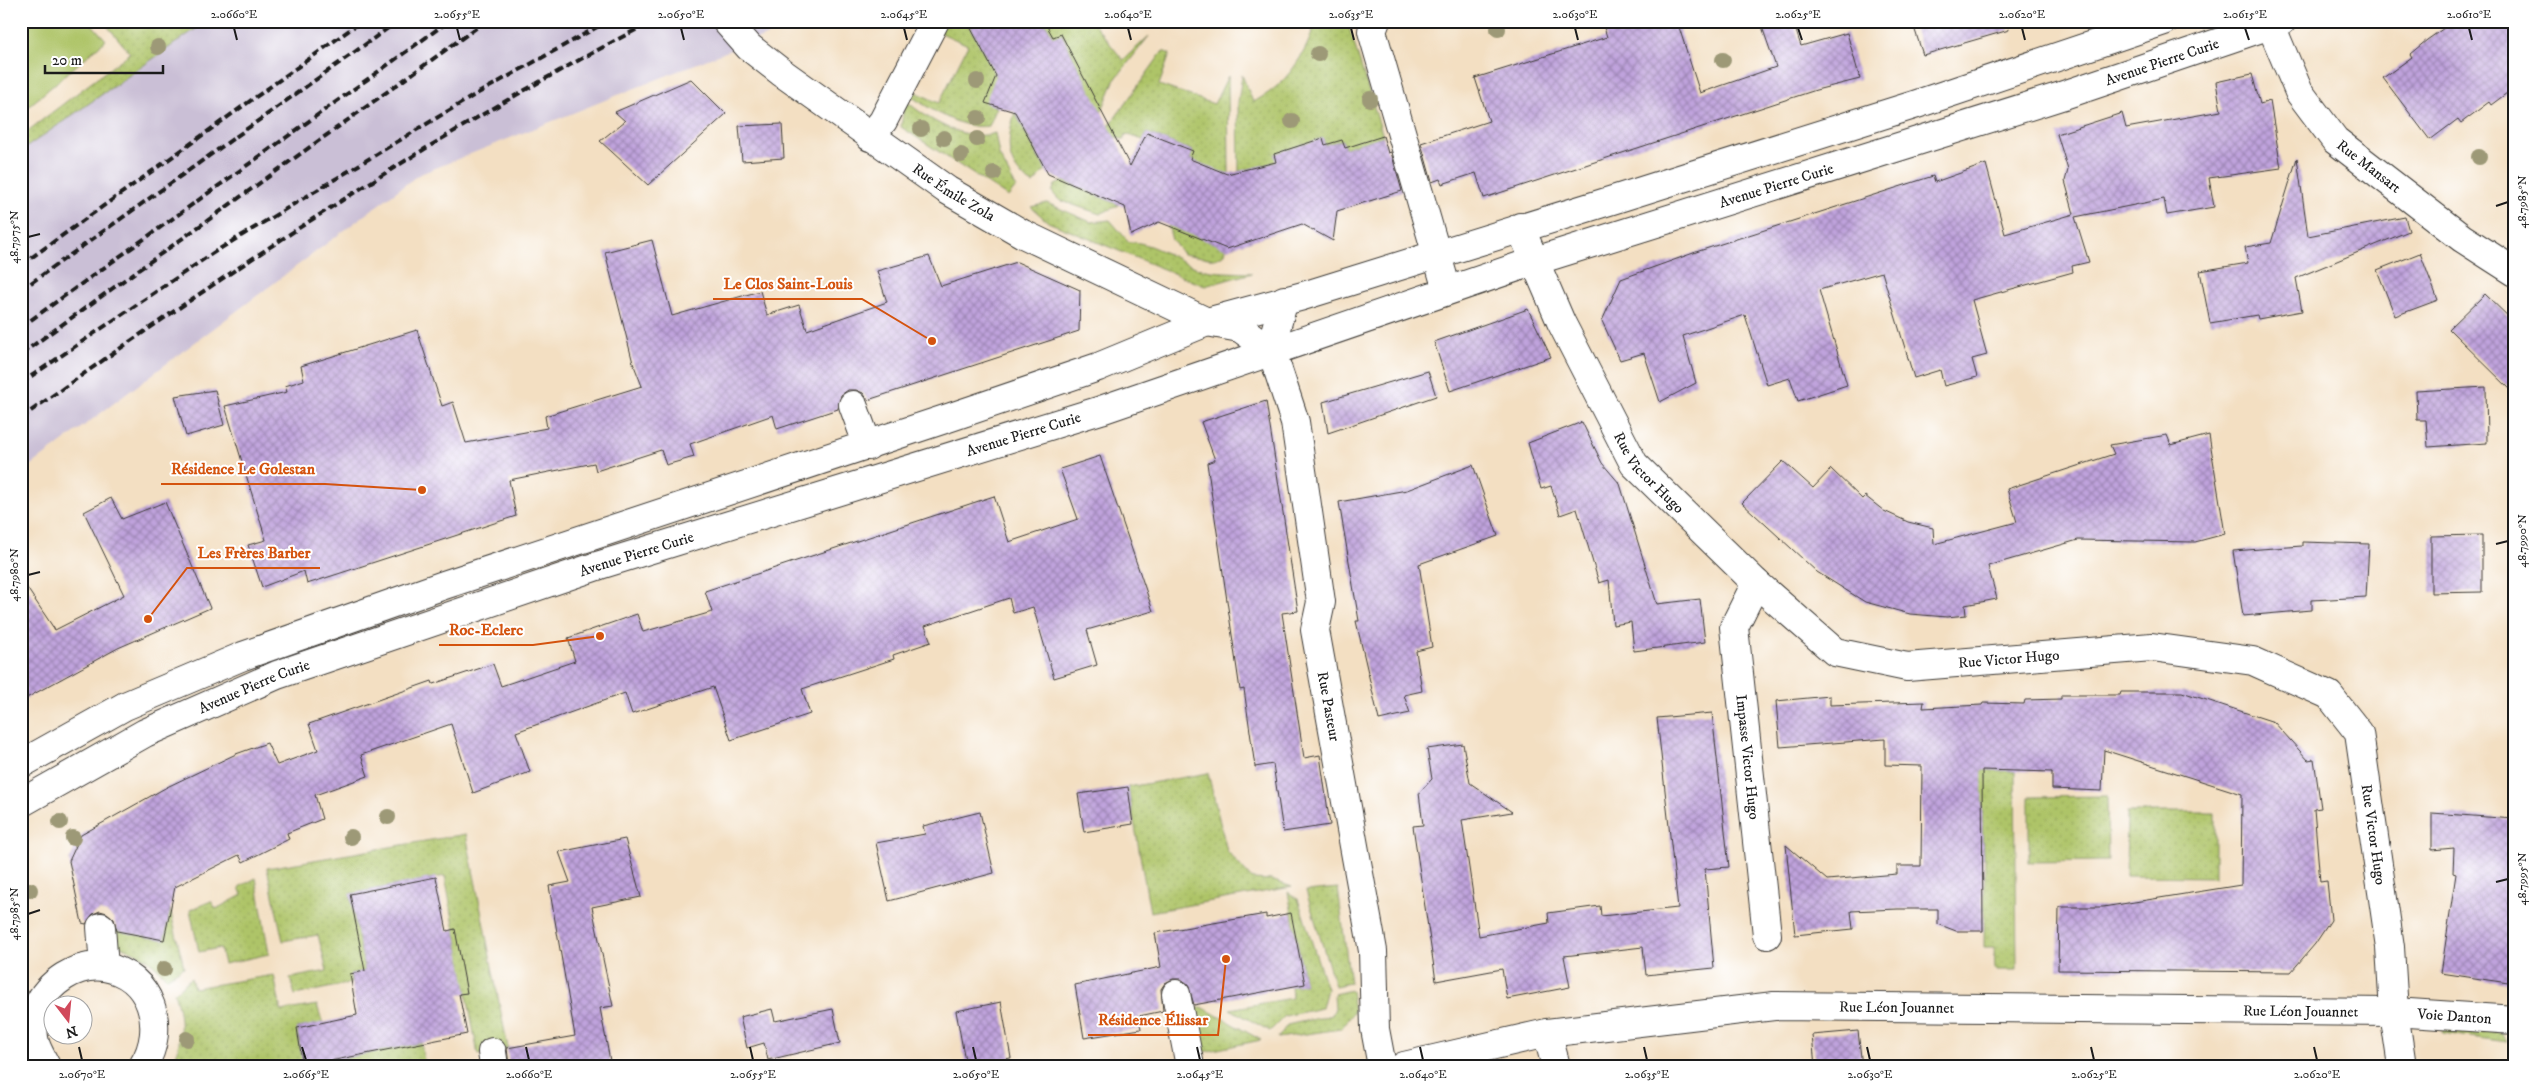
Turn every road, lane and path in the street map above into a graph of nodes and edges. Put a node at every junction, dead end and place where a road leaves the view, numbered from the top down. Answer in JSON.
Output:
{"nodes":[{"id":1,"x":726,"y":21,"type":"edge"},
{"id":2,"x":935,"y":21,"type":"edge"},
{"id":3,"x":1376,"y":21,"type":"edge"},
{"id":4,"x":2164,"y":21,"type":"edge"},
{"id":5,"x":2274,"y":23,"type":"edge"},
{"id":6,"x":870,"y":137,"type":"junction"},
{"id":7,"x":1520,"y":227,"type":"junction"},
{"id":8,"x":1437,"y":254,"type":"junction"},
{"id":9,"x":1535,"y":261,"type":"junction"},
{"id":10,"x":2515,"y":272,"type":"edge"},
{"id":11,"x":1447,"y":290,"type":"junction"},
{"id":12,"x":1284,"y":300,"type":"junction"},
{"id":13,"x":1207,"y":322,"type":"junction"},
{"id":14,"x":1270,"y":350,"type":"junction"},
{"id":15,"x":853,"y":405,"type":"dead end"},
{"id":16,"x":868,"y":446,"type":"junction"},
{"id":17,"x":1756,"y":583,"type":"junction"},
{"id":18,"x":21,"y":764,"type":"edge"},
{"id":19,"x":21,"y":803,"type":"edge"},
{"id":20,"x":101,"y":927,"type":"dead end"},
{"id":21,"x":1767,"y":935,"type":"dead end"},
{"id":22,"x":104,"y":967,"type":"junction"},
{"id":23,"x":1176,"y":994,"type":"dead end"},
{"id":24,"x":2394,"y":1012,"type":"junction"},
{"id":25,"x":2515,"y":1020,"type":"edge"},
{"id":26,"x":1547,"y":1033,"type":"junction"},
{"id":27,"x":46,"y":1066,"type":"edge"},
{"id":28,"x":143,"y":1066,"type":"edge"},
{"id":29,"x":1190,"y":1066,"type":"edge"},
{"id":30,"x":1382,"y":1066,"type":"edge"},
{"id":31,"x":1404,"y":1066,"type":"edge"},
{"id":32,"x":1556,"y":1066,"type":"edge"},
{"id":33,"x":2402,"y":1066,"type":"edge"}],
"edges":[{"from":1,"to":6,"type":"street","name":"Rue Émile Zola"},
{"from":2,"to":6,"type":"street"},
{"from":3,"to":8,"type":"street"},
{"from":4,"to":7,"type":"street","name":"Avenue Pierre Curie"},
{"from":5,"to":9,"type":"street","name":"Avenue Pierre Curie"},
{"from":5,"to":10,"type":"street","name":"Rue Mansart"},
{"from":6,"to":13,"type":"street","name":"Rue Émile Zola"},
{"from":7,"to":8,"type":"street","name":"Avenue Pierre Curie"},
{"from":7,"to":9,"type":"street","name":"Rue Victor Hugo"},
{"from":8,"to":11,"type":"street"},
{"from":8,"to":12,"type":"street","name":"Avenue Pierre Curie"},
{"from":9,"to":11,"type":"street","name":"Avenue Pierre Curie"},
{"from":9,"to":17,"type":"street","name":"Rue Victor Hugo"},
{"from":11,"to":14,"type":"street","name":"Avenue Pierre Curie"},
{"from":12,"to":13,"type":"street","name":"Avenue Pierre Curie"},
{"from":12,"to":14,"type":"street"},
{"from":13,"to":14,"type":"street"},
{"from":13,"to":16,"type":"street","name":"Avenue Pierre Curie"},
{"from":14,"to":19,"type":"street","name":"Avenue Pierre Curie"},
{"from":14,"to":30,"type":"street","name":"Rue Pasteur"},
{"from":15,"to":16,"type":"street"},
{"from":16,"to":18,"type":"street","name":"Avenue Pierre Curie"},
{"from":17,"to":21,"type":"street","name":"Impasse Victor Hugo"},
{"from":17,"to":24,"type":"street","name":"Rue Victor Hugo"},
{"from":20,"to":22,"type":"street"},
{"from":22,"to":27,"type":"street"},
{"from":22,"to":28,"type":"street"},
{"from":23,"to":29,"type":"street"},
{"from":24,"to":25,"type":"street","name":"Voie Danton"},
{"from":24,"to":26,"type":"street","name":"Rue Léon Jouannet"},
{"from":24,"to":33,"type":"street","name":"Rue Victor Hugo"},
{"from":26,"to":31,"type":"street","name":"Rue Léon Jouannet"},
{"from":26,"to":32,"type":"street"}]}
